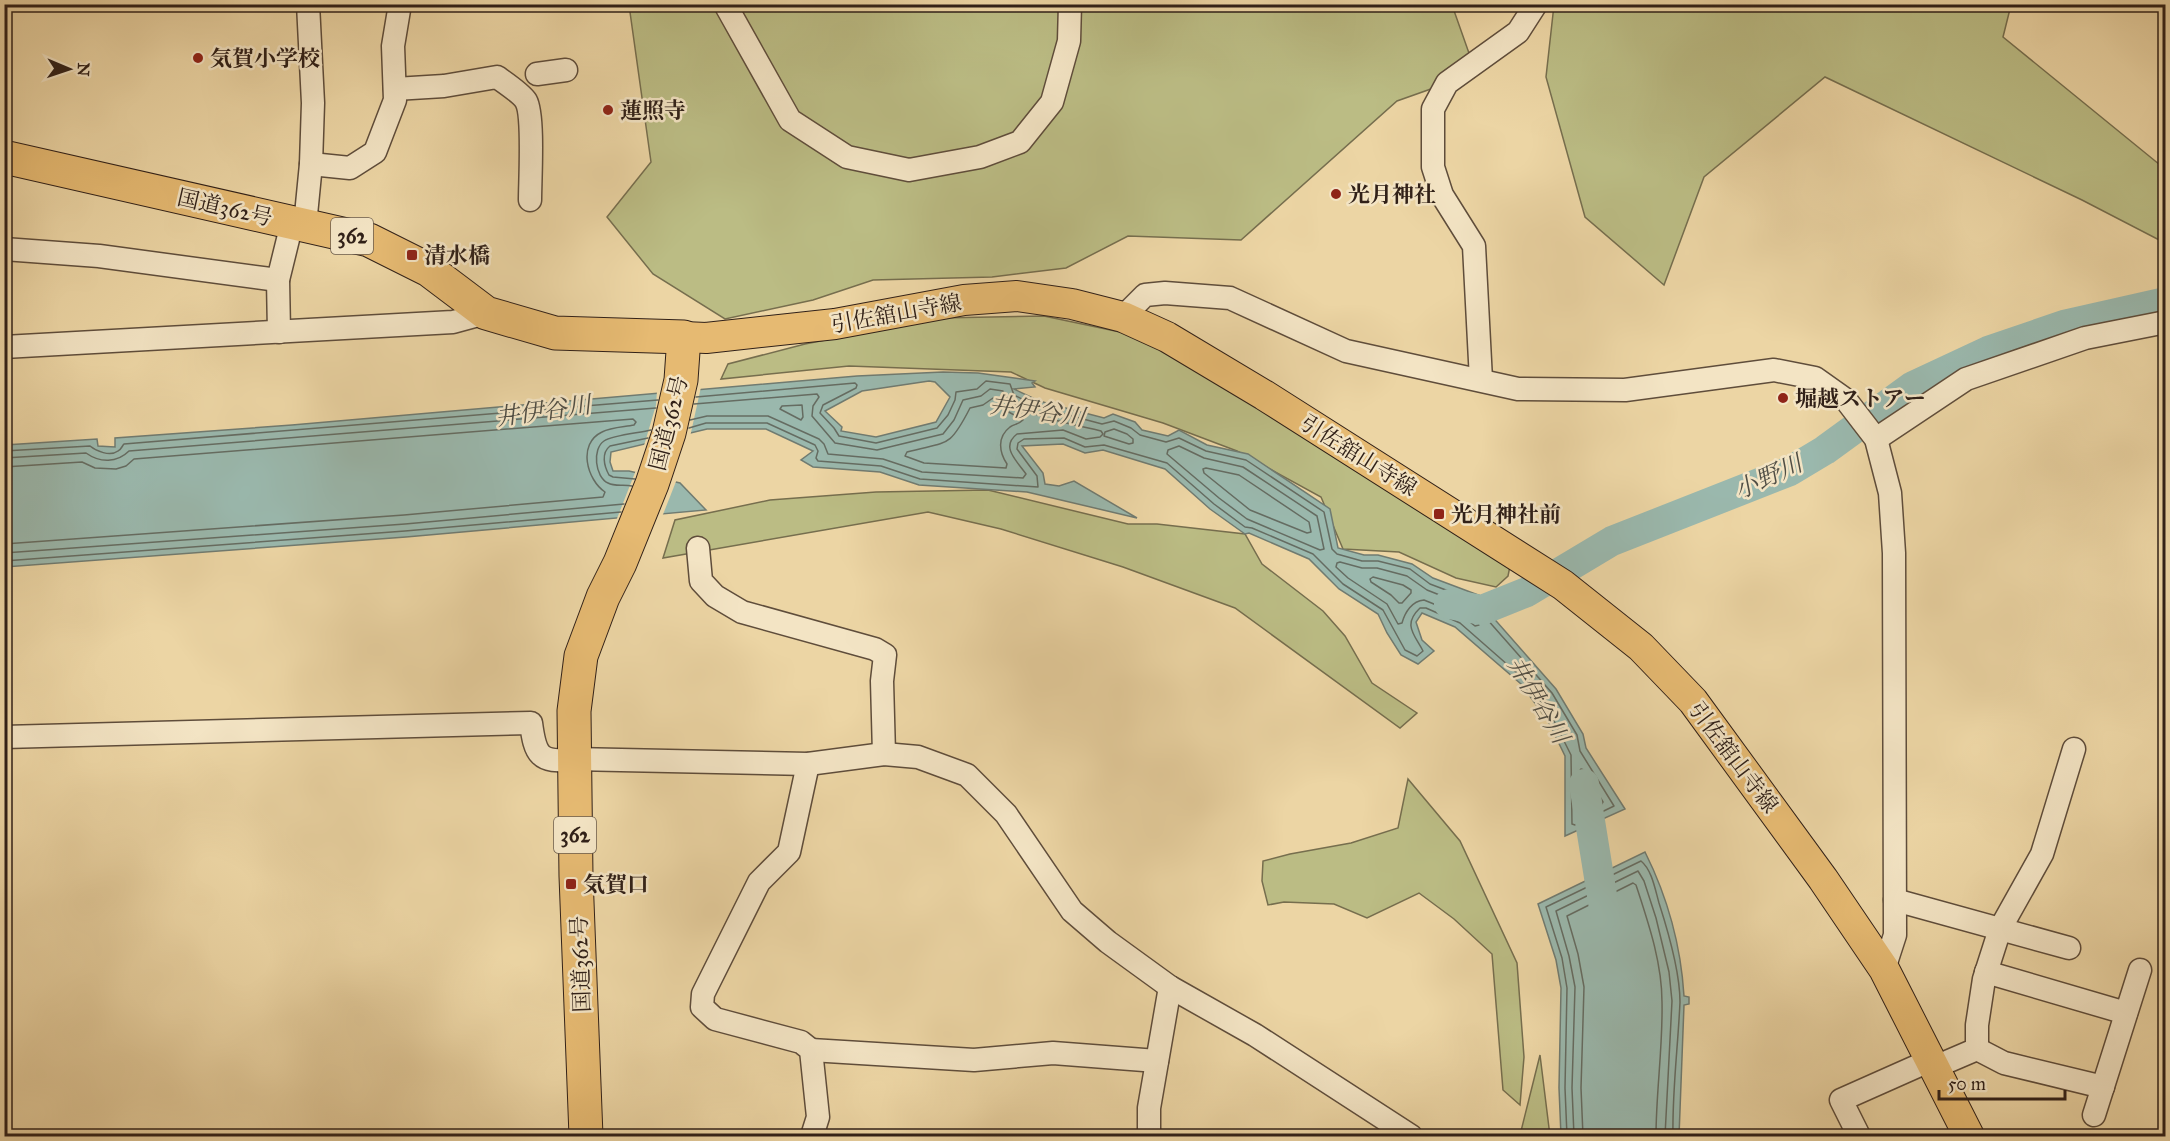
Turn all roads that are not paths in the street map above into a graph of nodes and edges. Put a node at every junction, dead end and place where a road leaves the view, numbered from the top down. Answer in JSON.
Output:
{"nodes":[{"id":1,"x":308,"y":4,"type":"edge"},
{"id":2,"x":400,"y":4,"type":"edge"},
{"id":3,"x":725,"y":4,"type":"edge"},
{"id":4,"x":1070,"y":4,"type":"edge"},
{"id":5,"x":1536,"y":4,"type":"edge"},
{"id":6,"x":566,"y":70,"type":"dead end"},
{"id":7,"x":522,"y":78,"type":"junction"},
{"id":8,"x":395,"y":89,"type":"junction"},
{"id":9,"x":4,"y":157,"type":"edge"},
{"id":10,"x":311,"y":164,"type":"junction"},
{"id":11,"x":530,"y":200,"type":"dead end"},
{"id":12,"x":299,"y":224,"type":"junction"},
{"id":13,"x":4,"y":249,"type":"edge"},
{"id":14,"x":278,"y":280,"type":"junction"},
{"id":15,"x":486,"y":313,"type":"junction"},
{"id":16,"x":1123,"y":317,"type":"junction"},
{"id":17,"x":2166,"y":322,"type":"edge"},
{"id":18,"x":279,"y":332,"type":"junction"},
{"id":19,"x":4,"y":347,"type":"edge"},
{"id":20,"x":683,"y":350,"type":"junction"},
{"id":21,"x":1481,"y":380,"type":"junction"},
{"id":22,"x":1876,"y":439,"type":"junction"},
{"id":23,"x":698,"y":548,"type":"dead end"},
{"id":24,"x":4,"y":737,"type":"edge"},
{"id":25,"x":2074,"y":749,"type":"dead end"},
{"id":26,"x":884,"y":754,"type":"junction"},
{"id":27,"x":573,"y":759,"type":"junction"},
{"id":28,"x":808,"y":764,"type":"junction"},
{"id":29,"x":1895,"y":900,"type":"junction"},
{"id":30,"x":2000,"y":929,"type":"junction"},
{"id":31,"x":2069,"y":948,"type":"dead end"},
{"id":32,"x":1884,"y":969,"type":"junction"},
{"id":33,"x":2140,"y":970,"type":"dead end"},
{"id":34,"x":1986,"y":972,"type":"junction"},
{"id":35,"x":1170,"y":987,"type":"junction"},
{"id":36,"x":2126,"y":1013,"type":"junction"},
{"id":37,"x":1977,"y":1049,"type":"junction"},
{"id":38,"x":811,"y":1050,"type":"junction"},
{"id":39,"x":1157,"y":1061,"type":"junction"},
{"id":40,"x":1933,"y":1064,"type":"junction"},
{"id":41,"x":2103,"y":1088,"type":"junction"},
{"id":42,"x":2094,"y":1114,"type":"dead end"},
{"id":43,"x":1858,"y":1136,"type":"edge"},
{"id":44,"x":586,"y":1137,"type":"edge"},
{"id":45,"x":812,"y":1137,"type":"edge"},
{"id":46,"x":1149,"y":1137,"type":"edge"},
{"id":47,"x":1411,"y":1137,"type":"edge"},
{"id":48,"x":1969,"y":1137,"type":"edge"}],
"edges":[{"from":1,"to":10,"type":"street"},
{"from":2,"to":8,"type":"street"},
{"from":3,"to":4,"type":"street"},
{"from":5,"to":21,"type":"street"},
{"from":6,"to":7,"type":"street"},
{"from":7,"to":8,"type":"street"},
{"from":7,"to":11,"type":"street"},
{"from":8,"to":10,"type":"street"},
{"from":9,"to":12,"type":"highway","name":"国道362号","number":"362"},
{"from":10,"to":12,"type":"street"},
{"from":12,"to":14,"type":"street"},
{"from":12,"to":15,"type":"highway","name":"国道362号","number":"362"},
{"from":13,"to":14,"type":"street"},
{"from":14,"to":18,"type":"street"},
{"from":15,"to":18,"type":"street"},
{"from":15,"to":20,"type":"highway","name":"国道362号","number":"362"},
{"from":16,"to":20,"type":"main road","name":"引佐舘山寺線"},
{"from":16,"to":21,"type":"street"},
{"from":16,"to":32,"type":"main road","name":"引佐舘山寺線"},
{"from":17,"to":22,"type":"street"},
{"from":18,"to":19,"type":"street"},
{"from":20,"to":27,"type":"highway","name":"国道362号","number":"362"},
{"from":21,"to":22,"type":"street"},
{"from":22,"to":29,"type":"street"},
{"from":23,"to":26,"type":"street"},
{"from":24,"to":27,"type":"street"},
{"from":25,"to":30,"type":"street"},
{"from":26,"to":28,"type":"street"},
{"from":26,"to":35,"type":"street"},
{"from":27,"to":28,"type":"street"},
{"from":27,"to":44,"type":"highway","name":"国道362号","number":"362"},
{"from":28,"to":38,"type":"street"},
{"from":29,"to":30,"type":"street"},
{"from":29,"to":32,"type":"street"},
{"from":30,"to":31,"type":"street"},
{"from":30,"to":34,"type":"street"},
{"from":32,"to":40,"type":"main road","name":"引佐舘山寺線"},
{"from":33,"to":36,"type":"street"},
{"from":34,"to":36,"type":"street"},
{"from":34,"to":37,"type":"street"},
{"from":35,"to":39,"type":"street"},
{"from":35,"to":47,"type":"street"},
{"from":36,"to":41,"type":"street"},
{"from":37,"to":40,"type":"street"},
{"from":37,"to":41,"type":"street"},
{"from":38,"to":39,"type":"street"},
{"from":38,"to":45,"type":"street"},
{"from":39,"to":46,"type":"street"},
{"from":40,"to":43,"type":"street"},
{"from":40,"to":48,"type":"main road","name":"引佐舘山寺線"},
{"from":41,"to":42,"type":"street"}]}
